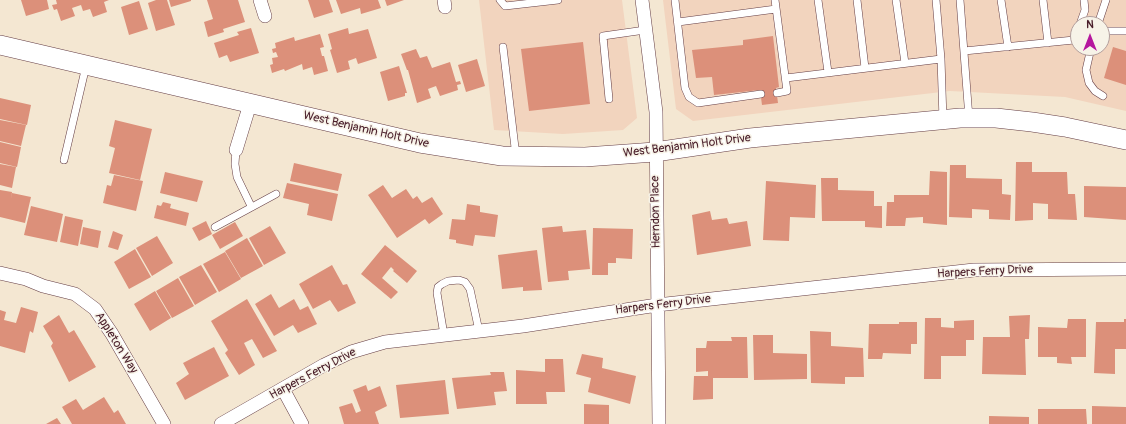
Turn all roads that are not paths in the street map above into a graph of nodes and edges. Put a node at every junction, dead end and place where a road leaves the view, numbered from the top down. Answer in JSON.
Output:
{"nodes":[{"id":1,"x":260,"y":0,"type":"edge"},
{"id":2,"x":500,"y":0,"type":"edge"},
{"id":3,"x":558,"y":0,"type":"edge"},
{"id":4,"x":642,"y":0,"type":"edge"},
{"id":5,"x":675,"y":0,"type":"edge"},
{"id":6,"x":775,"y":0,"type":"edge"},
{"id":7,"x":818,"y":0,"type":"edge"},
{"id":8,"x":857,"y":0,"type":"edge"},
{"id":9,"x":896,"y":0,"type":"edge"},
{"id":10,"x":936,"y":0,"type":"edge"},
{"id":11,"x":960,"y":0,"type":"edge"},
{"id":12,"x":1001,"y":0,"type":"edge"},
{"id":13,"x":1043,"y":0,"type":"edge"},
{"id":14,"x":1084,"y":0,"type":"edge"},
{"id":15,"x":1106,"y":0,"type":"edge"},
{"id":16,"x":776,"y":9,"type":"junction"},
{"id":17,"x":265,"y":16,"type":"dead end"},
{"id":18,"x":1083,"y":16,"type":"edge"},
{"id":19,"x":1101,"y":16,"type":"edge"},
{"id":20,"x":678,"y":22,"type":"junction"},
{"id":21,"x":645,"y":30,"type":"junction"},
{"id":22,"x":1110,"y":31,"type":"edge"},
{"id":23,"x":1126,"y":31,"type":"edge"},
{"id":24,"x":1070,"y":40,"type":"edge"},
{"id":25,"x":1048,"y":43,"type":"junction"},
{"id":26,"x":0,"y":45,"type":"edge"},
{"id":27,"x":1008,"y":46,"type":"junction"},
{"id":28,"x":503,"y":47,"type":"dead end"},
{"id":29,"x":964,"y":51,"type":"junction"},
{"id":30,"x":1089,"y":56,"type":"edge"},
{"id":31,"x":941,"y":59,"type":"junction"},
{"id":32,"x":905,"y":63,"type":"junction"},
{"id":33,"x":86,"y":66,"type":"junction"},
{"id":34,"x":865,"y":68,"type":"junction"},
{"id":35,"x":828,"y":72,"type":"junction"},
{"id":36,"x":786,"y":78,"type":"junction"},
{"id":37,"x":776,"y":93,"type":"dead end"},
{"id":38,"x":761,"y":94,"type":"dead end"},
{"id":39,"x":1103,"y":96,"type":"dead end"},
{"id":40,"x":609,"y":99,"type":"dead end"},
{"id":41,"x":250,"y":104,"type":"junction"},
{"id":42,"x":969,"y":118,"type":"junction"},
{"id":43,"x":943,"y":120,"type":"junction"},
{"id":44,"x":1126,"y":140,"type":"edge"},
{"id":45,"x":236,"y":150,"type":"joint"},
{"id":46,"x":655,"y":152,"type":"junction"},
{"id":47,"x":516,"y":156,"type":"junction"},
{"id":48,"x":64,"y":160,"type":"dead end"},
{"id":49,"x":276,"y":194,"type":"dead end"},
{"id":50,"x":251,"y":206,"type":"junction"},
{"id":51,"x":215,"y":227,"type":"dead end"},
{"id":52,"x":1126,"y":269,"type":"edge"},
{"id":53,"x":0,"y":273,"type":"edge"},
{"id":54,"x":657,"y":305,"type":"junction"},
{"id":55,"x":479,"y":331,"type":"junction"},
{"id":56,"x":444,"y":335,"type":"junction"},
{"id":57,"x":283,"y":390,"type":"junction"},
{"id":58,"x":164,"y":424,"type":"edge"},
{"id":59,"x":221,"y":424,"type":"edge"},
{"id":60,"x":302,"y":424,"type":"edge"},
{"id":61,"x":659,"y":424,"type":"edge"}],
"edges":[{"from":1,"to":17,"type":"street"},
{"from":2,"to":3,"type":"lane"},
{"from":4,"to":21,"type":"street","name":"Herndon Place"},
{"from":5,"to":20,"type":"lane"},
{"from":6,"to":16,"type":"lane"},
{"from":7,"to":35,"type":"lane"},
{"from":8,"to":34,"type":"lane"},
{"from":9,"to":32,"type":"lane"},
{"from":10,"to":31,"type":"lane"},
{"from":11,"to":29,"type":"lane"},
{"from":12,"to":27,"type":"lane"},
{"from":13,"to":25,"type":"lane"},
{"from":14,"to":18,"type":"lane"},
{"from":15,"to":19,"type":"lane"},
{"from":16,"to":20,"type":"lane"},
{"from":16,"to":36,"type":"lane"},
{"from":20,"to":38,"type":"lane"},
{"from":21,"to":40,"type":"lane"},
{"from":21,"to":46,"type":"street","name":"Herndon Place"},
{"from":22,"to":23,"type":"lane"},
{"from":24,"to":25,"type":"lane"},
{"from":25,"to":27,"type":"lane"},
{"from":26,"to":33,"type":"main road","name":"West Benjamin Holt Drive"},
{"from":27,"to":29,"type":"lane"},
{"from":28,"to":47,"type":"lane"},
{"from":29,"to":42,"type":"lane"},
{"from":30,"to":39,"type":"lane"},
{"from":31,"to":32,"type":"lane"},
{"from":31,"to":43,"type":"lane"},
{"from":32,"to":34,"type":"lane"},
{"from":33,"to":41,"type":"main road","name":"West Benjamin Holt Drive"},
{"from":33,"to":48,"type":"lane"},
{"from":34,"to":35,"type":"lane"},
{"from":35,"to":36,"type":"lane"},
{"from":36,"to":37,"type":"lane"},
{"from":41,"to":45,"type":"street"},
{"from":41,"to":47,"type":"main road","name":"West Benjamin Holt Drive"},
{"from":42,"to":43,"type":"main road","name":"West Benjamin Holt Drive"},
{"from":42,"to":44,"type":"main road","name":"West Benjamin Holt Drive"},
{"from":43,"to":46,"type":"main road","name":"West Benjamin Holt Drive"},
{"from":45,"to":50,"type":"lane"},
{"from":46,"to":47,"type":"main road","name":"West Benjamin Holt Drive"},
{"from":46,"to":54,"type":"street","name":"Herndon Place"},
{"from":49,"to":50,"type":"lane"},
{"from":50,"to":51,"type":"lane"},
{"from":52,"to":54,"type":"street","name":"Harpers Ferry Drive"},
{"from":53,"to":58,"type":"street","name":"Appleton Way"},
{"from":54,"to":55,"type":"street","name":"Harpers Ferry Drive"},
{"from":54,"to":61,"type":"street","name":"Herndon Place"},
{"from":55,"to":56,"type":"street","name":"Harpers Ferry Drive"},
{"from":55,"to":56,"type":"lane"},
{"from":56,"to":57,"type":"street","name":"Harpers Ferry Drive"},
{"from":57,"to":59,"type":"street","name":"Harpers Ferry Drive"},
{"from":57,"to":60,"type":"street"}]}
